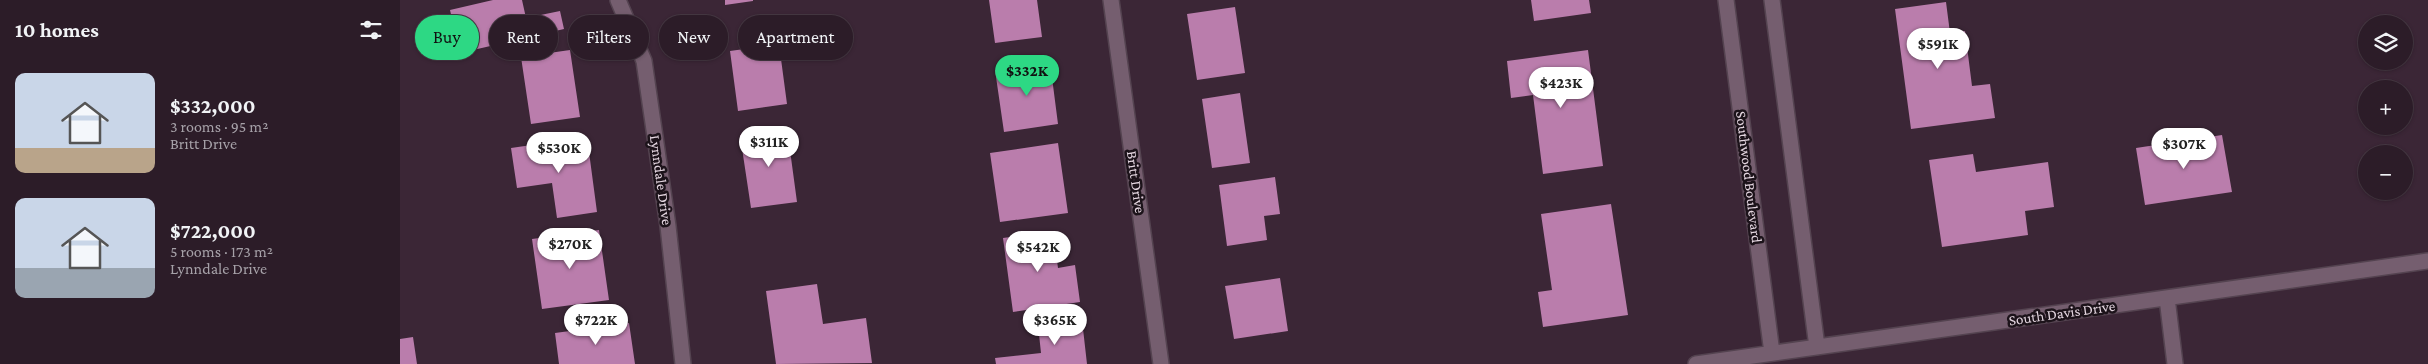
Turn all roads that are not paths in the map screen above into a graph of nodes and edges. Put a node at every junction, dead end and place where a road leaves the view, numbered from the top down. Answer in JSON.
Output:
{"nodes":[{"id":1,"x":618,"y":0,"type":"edge"},
{"id":2,"x":1112,"y":0,"type":"edge"},
{"id":3,"x":1726,"y":0,"type":"edge"},
{"id":4,"x":1772,"y":0,"type":"edge"},
{"id":5,"x":2428,"y":262,"type":"edge"},
{"id":6,"x":2167,"y":298,"type":"junction"},
{"id":7,"x":1817,"y":347,"type":"junction"},
{"id":8,"x":1772,"y":353,"type":"junction"},
{"id":9,"x":683,"y":364,"type":"edge"},
{"id":10,"x":1161,"y":364,"type":"edge"},
{"id":11,"x":1696,"y":364,"type":"edge"},
{"id":12,"x":2175,"y":364,"type":"edge"}],
"edges":[{"from":1,"to":9,"type":"street","name":"Lynndale Drive"},
{"from":2,"to":10,"type":"street","name":"Britt Drive"},
{"from":3,"to":8,"type":"street","name":"Southwood Boulevard"},
{"from":4,"to":7,"type":"street"},
{"from":5,"to":6,"type":"street","name":"South Davis Drive"},
{"from":6,"to":7,"type":"street","name":"South Davis Drive"},
{"from":6,"to":12,"type":"street"},
{"from":7,"to":8,"type":"street","name":"South Davis Drive"},
{"from":8,"to":11,"type":"street","name":"South Davis Drive"}]}
